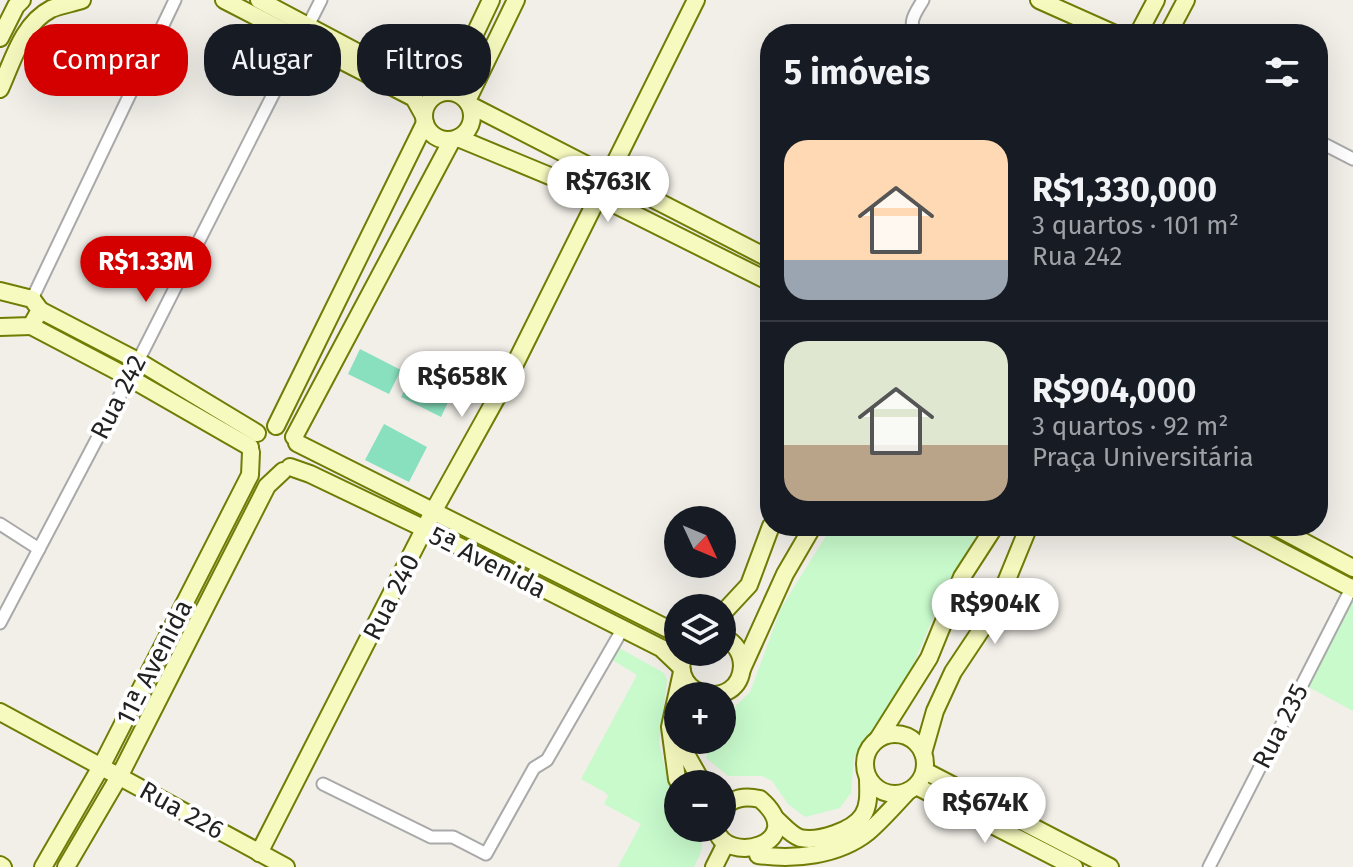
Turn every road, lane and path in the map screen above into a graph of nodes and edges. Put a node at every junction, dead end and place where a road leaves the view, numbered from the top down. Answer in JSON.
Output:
{"nodes":[{"id":1,"x":22,"y":0,"type":"edge"},
{"id":2,"x":29,"y":0,"type":"edge"},
{"id":3,"x":82,"y":0,"type":"edge"},
{"id":4,"x":175,"y":0,"type":"edge"},
{"id":5,"x":224,"y":0,"type":"edge"},
{"id":6,"x":259,"y":0,"type":"edge"},
{"id":7,"x":321,"y":0,"type":"edge"},
{"id":8,"x":491,"y":0,"type":"edge"},
{"id":9,"x":516,"y":0,"type":"edge"},
{"id":10,"x":696,"y":0,"type":"edge"},
{"id":11,"x":923,"y":0,"type":"edge"},
{"id":12,"x":1039,"y":0,"type":"edge"},
{"id":13,"x":1156,"y":0,"type":"edge"},
{"id":14,"x":1186,"y":0,"type":"edge"},
{"id":15,"x":4,"y":15,"type":"edge"},
{"id":16,"x":29,"y":24,"type":"edge"},
{"id":17,"x":34,"y":24,"type":"edge"},
{"id":18,"x":282,"y":24,"type":"edge"},
{"id":19,"x":292,"y":24,"type":"edge"},
{"id":20,"x":309,"y":24,"type":"edge"},
{"id":21,"x":480,"y":24,"type":"edge"},
{"id":22,"x":912,"y":24,"type":"edge"},
{"id":23,"x":1093,"y":24,"type":"edge"},
{"id":24,"x":1143,"y":24,"type":"edge"},
{"id":25,"x":1173,"y":24,"type":"edge"},
{"id":26,"x":24,"y":25,"type":"edge"},
{"id":27,"x":0,"y":38,"type":"edge"},
{"id":28,"x":24,"y":39,"type":"edge"},
{"id":29,"x":341,"y":55,"type":"edge"},
{"id":30,"x":0,"y":89,"type":"edge"},
{"id":31,"x":272,"y":96,"type":"edge"},
{"id":32,"x":435,"y":96,"type":"edge"},
{"id":33,"x":459,"y":96,"type":"edge"},
{"id":34,"x":468,"y":103,"type":"junction"},
{"id":35,"x":424,"y":119,"type":"junction"},
{"id":36,"x":455,"y":139,"type":"junction"},
{"id":37,"x":1328,"y":146,"type":"edge"},
{"id":38,"x":1353,"y":159,"type":"edge"},
{"id":39,"x":607,"y":177,"type":"junction"},
{"id":40,"x":598,"y":196,"type":"junction"},
{"id":41,"x":760,"y":254,"type":"edge"},
{"id":42,"x":760,"y":277,"type":"edge"},
{"id":43,"x":0,"y":289,"type":"edge"},
{"id":44,"x":36,"y":304,"type":"junction"},
{"id":45,"x":31,"y":326,"type":"junction"},
{"id":46,"x":0,"y":327,"type":"edge"},
{"id":47,"x":138,"y":361,"type":"junction"},
{"id":48,"x":128,"y":377,"type":"junction"},
{"id":49,"x":276,"y":426,"type":"junction"},
{"id":50,"x":296,"y":440,"type":"junction"},
{"id":51,"x":253,"y":444,"type":"junction"},
{"id":52,"x":286,"y":469,"type":"junction"},
{"id":53,"x":433,"y":512,"type":"junction"},
{"id":54,"x":0,"y":524,"type":"edge"},
{"id":55,"x":425,"y":529,"type":"junction"},
{"id":56,"x":767,"y":536,"type":"edge"},
{"id":57,"x":807,"y":536,"type":"edge"},
{"id":58,"x":989,"y":536,"type":"edge"},
{"id":59,"x":1025,"y":536,"type":"edge"},
{"id":60,"x":1252,"y":536,"type":"edge"},
{"id":61,"x":1293,"y":536,"type":"edge"},
{"id":62,"x":39,"y":549,"type":"junction"},
{"id":63,"x":1353,"y":568,"type":"edge"},
{"id":64,"x":1352,"y":588,"type":"edge"},
{"id":65,"x":736,"y":599,"type":"edge"},
{"id":66,"x":0,"y":623,"type":"edge"},
{"id":67,"x":664,"y":627,"type":"edge"},
{"id":68,"x":622,"y":630,"type":"junction"},
{"id":69,"x":736,"y":647,"type":"edge"},
{"id":70,"x":664,"y":650,"type":"edge"},
{"id":71,"x":682,"y":666,"type":"edge"},
{"id":72,"x":742,"y":669,"type":"junction"},
{"id":73,"x":735,"y":682,"type":"edge"},
{"id":74,"x":0,"y":712,"type":"edge"},
{"id":75,"x":878,"y":739,"type":"junction"},
{"id":76,"x":923,"y":753,"type":"junction"},
{"id":77,"x":102,"y":765,"type":"junction"},
{"id":78,"x":676,"y":770,"type":"edge"},
{"id":79,"x":925,"y":771,"type":"junction"},
{"id":80,"x":120,"y":775,"type":"junction"},
{"id":81,"x":868,"y":778,"type":"junction"},
{"id":82,"x":323,"y":784,"type":"dead end"},
{"id":83,"x":912,"y":789,"type":"junction"},
{"id":84,"x":736,"y":800,"type":"edge"},
{"id":85,"x":776,"y":819,"type":"junction"},
{"id":86,"x":716,"y":842,"type":"edge"},
{"id":87,"x":723,"y":842,"type":"edge"},
{"id":88,"x":259,"y":853,"type":"junction"},
{"id":89,"x":751,"y":860,"type":"edge"},
{"id":90,"x":44,"y":867,"type":"edge"},
{"id":91,"x":66,"y":867,"type":"edge"},
{"id":92,"x":286,"y":867,"type":"edge"},
{"id":93,"x":714,"y":867,"type":"edge"},
{"id":94,"x":1074,"y":867,"type":"edge"},
{"id":95,"x":1110,"y":867,"type":"edge"},
{"id":96,"x":1209,"y":867,"type":"edge"}],
"edges":[{"from":1,"to":15,"type":"main road"},
{"from":2,"to":16,"type":"main road"},
{"from":3,"to":17,"type":"main road"},
{"from":4,"to":44,"type":"street"},
{"from":5,"to":18,"type":"main road"},
{"from":6,"to":19,"type":"main road"},
{"from":7,"to":20,"type":"street","name":"Rua 242"},
{"from":8,"to":21,"type":"main road"},
{"from":9,"to":34,"type":"main road"},
{"from":10,"to":39,"type":"main road","name":"Rua 240"},
{"from":11,"to":22,"type":"street"},
{"from":12,"to":23,"type":"main road"},
{"from":13,"to":24,"type":"main road"},
{"from":14,"to":25,"type":"main road"},
{"from":15,"to":26,"type":"main road"},
{"from":15,"to":27,"type":"main road"},
{"from":28,"to":30,"type":"main road"},
{"from":29,"to":35,"type":"main road"},
{"from":31,"to":47,"type":"street","name":"Rua 242"},
{"from":32,"to":35,"type":"main road"},
{"from":33,"to":34,"type":"main road"},
{"from":34,"to":36,"type":"main road"},
{"from":34,"to":39,"type":"main road"},
{"from":35,"to":36,"type":"main road"},
{"from":35,"to":49,"type":"main road"},
{"from":36,"to":40,"type":"main road"},
{"from":36,"to":50,"type":"main road"},
{"from":37,"to":38,"type":"street"},
{"from":39,"to":40,"type":"main road","name":"Rua 240"},
{"from":39,"to":41,"type":"main road"},
{"from":40,"to":42,"type":"main road"},
{"from":40,"to":53,"type":"main road","name":"Rua 240"},
{"from":43,"to":44,"type":"main road"},
{"from":44,"to":45,"type":"main road"},
{"from":44,"to":47,"type":"main road"},
{"from":45,"to":46,"type":"main road"},
{"from":45,"to":48,"type":"main road"},
{"from":47,"to":48,"type":"street","name":"Rua 242"},
{"from":47,"to":51,"type":"main road"},
{"from":48,"to":51,"type":"main road"},
{"from":48,"to":62,"type":"street","name":"Rua 242"},
{"from":49,"to":50,"type":"main road"},
{"from":49,"to":51,"type":"main road"},
{"from":50,"to":52,"type":"main road"},
{"from":50,"to":53,"type":"main road","name":"5ª Avenida"},
{"from":51,"to":52,"type":"main road"},
{"from":51,"to":77,"type":"main road","name":"11ª Avenida"},
{"from":52,"to":55,"type":"main road","name":"5ª Avenida"},
{"from":52,"to":80,"type":"main road","name":"11ª Avenida"},
{"from":53,"to":55,"type":"main road","name":"Rua 240"},
{"from":53,"to":67,"type":"main road","name":"5ª Avenida"},
{"from":54,"to":62,"type":"street"},
{"from":55,"to":68,"type":"main road","name":"5ª Avenida"},
{"from":55,"to":88,"type":"main road","name":"Rua 240"},
{"from":56,"to":65,"type":"main road"},
{"from":57,"to":72,"type":"main road"},
{"from":58,"to":75,"type":"main road"},
{"from":59,"to":76,"type":"main road"},
{"from":60,"to":64,"type":"main road"},
{"from":61,"to":63,"type":"main road"},
{"from":62,"to":66,"type":"street","name":"Rua 242"},
{"from":64,"to":96,"type":"street","name":"Rua 235"},
{"from":68,"to":70,"type":"main road","name":"5ª Avenida"},
{"from":68,"to":82,"type":"street"},
{"from":69,"to":72,"type":"main road"},
{"from":71,"to":78,"type":"main road"},
{"from":72,"to":73,"type":"main road"},
{"from":74,"to":77,"type":"main road","name":"Rua 226"},
{"from":75,"to":76,"type":"main road"},
{"from":75,"to":81,"type":"main road"},
{"from":76,"to":79,"type":"main road"},
{"from":77,"to":80,"type":"main road","name":"Rua 226"},
{"from":77,"to":90,"type":"main road","name":"11ª Avenida"},
{"from":79,"to":83,"type":"main road"},
{"from":79,"to":95,"type":"main road"},
{"from":80,"to":88,"type":"main road","name":"Rua 226"},
{"from":80,"to":91,"type":"main road","name":"11ª Avenida"},
{"from":81,"to":83,"type":"main road"},
{"from":81,"to":85,"type":"main road"},
{"from":83,"to":89,"type":"main road"},
{"from":83,"to":94,"type":"main road"},
{"from":84,"to":85,"type":"main road"},
{"from":85,"to":89,"type":"main road"},
{"from":86,"to":93,"type":"main road"},
{"from":87,"to":89,"type":"main road"},
{"from":88,"to":92,"type":"main road","name":"Rua 226"}]}
